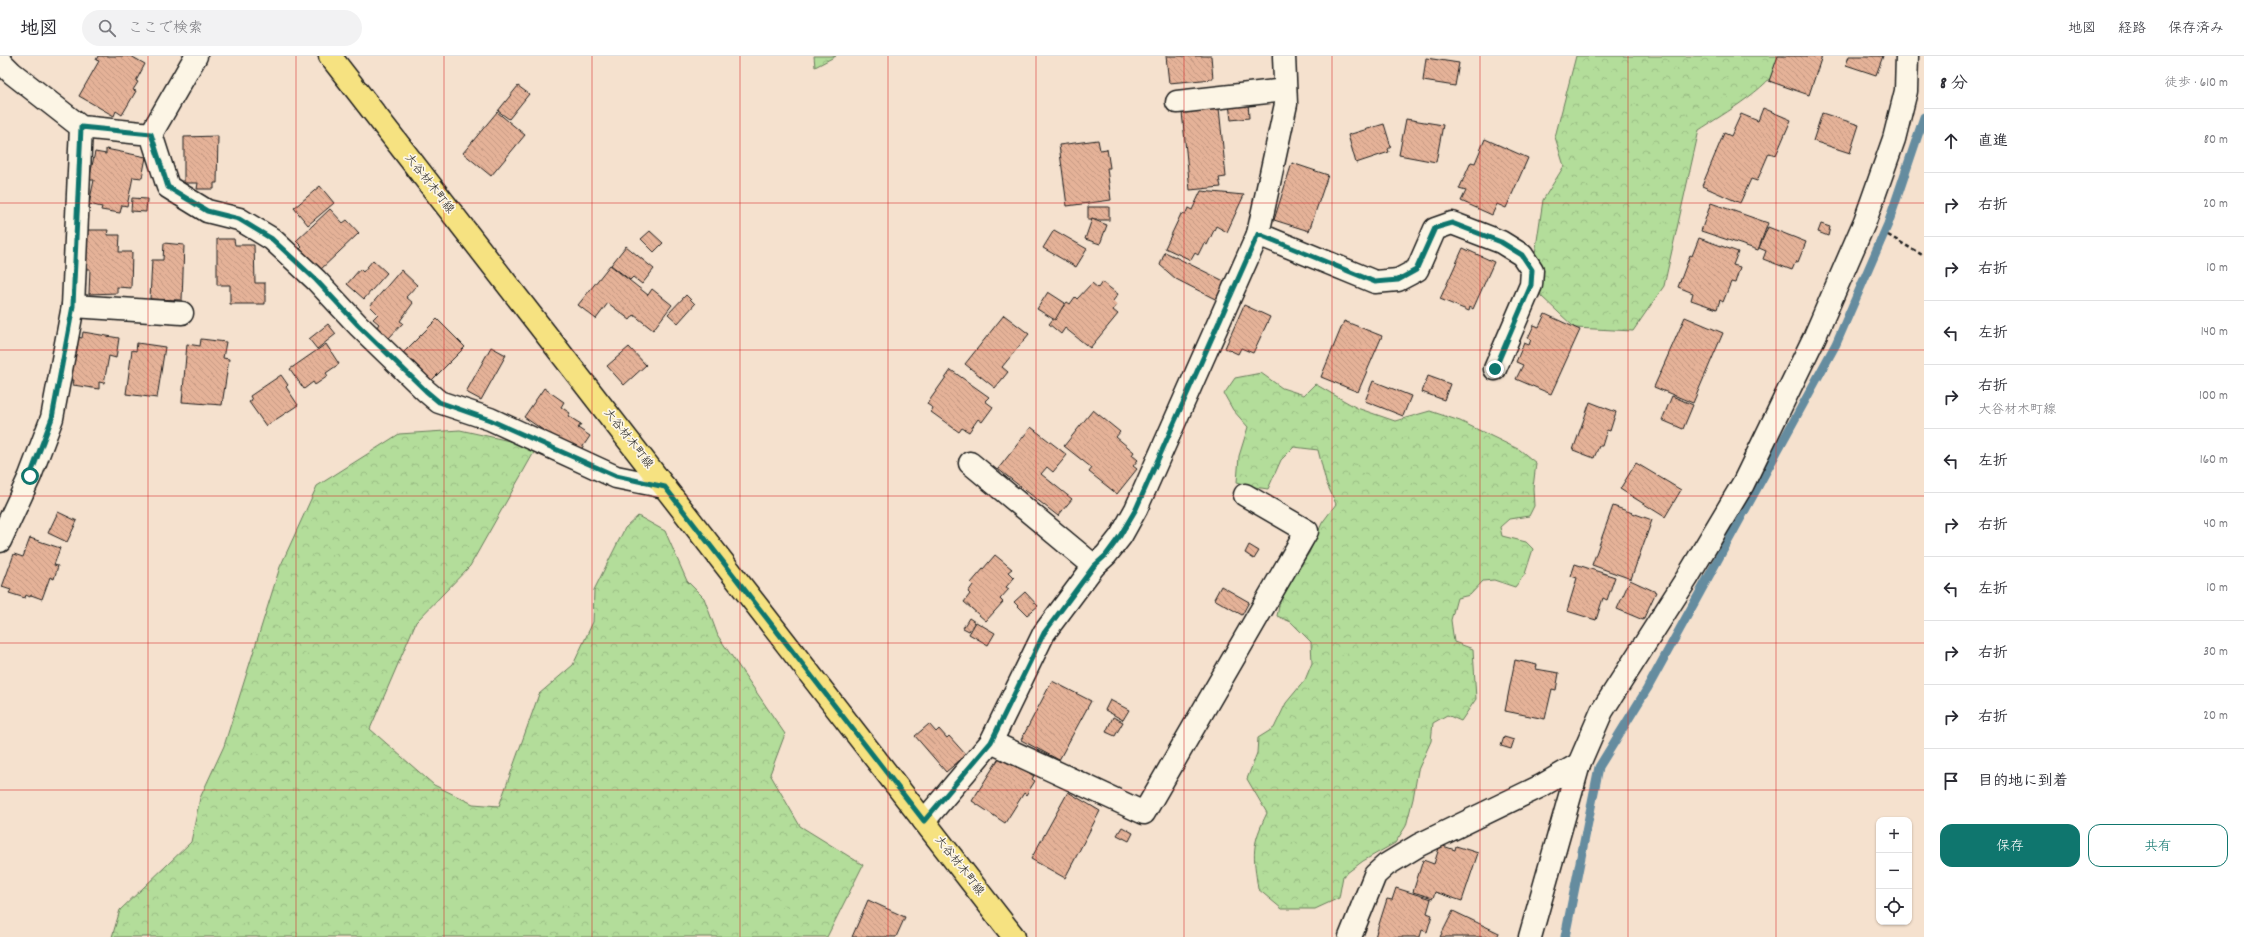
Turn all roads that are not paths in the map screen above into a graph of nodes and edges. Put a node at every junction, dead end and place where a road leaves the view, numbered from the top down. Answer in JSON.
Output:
{"nodes":[{"id":1,"x":196,"y":56,"type":"edge"},
{"id":2,"x":330,"y":56,"type":"edge"},
{"id":3,"x":1284,"y":56,"type":"edge"},
{"id":4,"x":1907,"y":56,"type":"edge"},
{"id":5,"x":0,"y":61,"type":"edge"},
{"id":6,"x":1285,"y":90,"type":"junction"},
{"id":7,"x":1177,"y":102,"type":"dead end"},
{"id":8,"x":81,"y":127,"type":"junction"},
{"id":9,"x":151,"y":134,"type":"junction"},
{"id":10,"x":1258,"y":234,"type":"junction"},
{"id":11,"x":73,"y":306,"type":"junction"},
{"id":12,"x":182,"y":313,"type":"dead end"},
{"id":13,"x":1495,"y":369,"type":"dead end"},
{"id":14,"x":970,"y":463,"type":"dead end"},
{"id":15,"x":665,"y":487,"type":"junction"},
{"id":16,"x":1245,"y":495,"type":"dead end"},
{"id":17,"x":0,"y":541,"type":"edge"},
{"id":18,"x":1094,"y":566,"type":"junction"},
{"id":19,"x":991,"y":742,"type":"junction"},
{"id":20,"x":1579,"y":764,"type":"junction"},
{"id":21,"x":924,"y":821,"type":"junction"},
{"id":22,"x":1014,"y":937,"type":"edge"},
{"id":23,"x":1350,"y":937,"type":"edge"},
{"id":24,"x":1530,"y":937,"type":"edge"}],
"edges":[{"from":1,"to":9,"type":"street"},
{"from":2,"to":15,"type":"main road","name":"大谷材木町線"},
{"from":3,"to":6,"type":"street"},
{"from":4,"to":20,"type":"street"},
{"from":5,"to":8,"type":"street"},
{"from":6,"to":7,"type":"street"},
{"from":6,"to":10,"type":"street"},
{"from":8,"to":9,"type":"street"},
{"from":8,"to":11,"type":"street"},
{"from":9,"to":15,"type":"street"},
{"from":10,"to":13,"type":"street"},
{"from":10,"to":18,"type":"street"},
{"from":11,"to":12,"type":"street"},
{"from":11,"to":17,"type":"street"},
{"from":14,"to":18,"type":"street"},
{"from":15,"to":21,"type":"main road","name":"大谷材木町線"},
{"from":16,"to":19,"type":"street"},
{"from":18,"to":19,"type":"street"},
{"from":19,"to":21,"type":"street"},
{"from":20,"to":23,"type":"street"},
{"from":20,"to":24,"type":"street"},
{"from":21,"to":22,"type":"main road","name":"大谷材木町線"}]}
